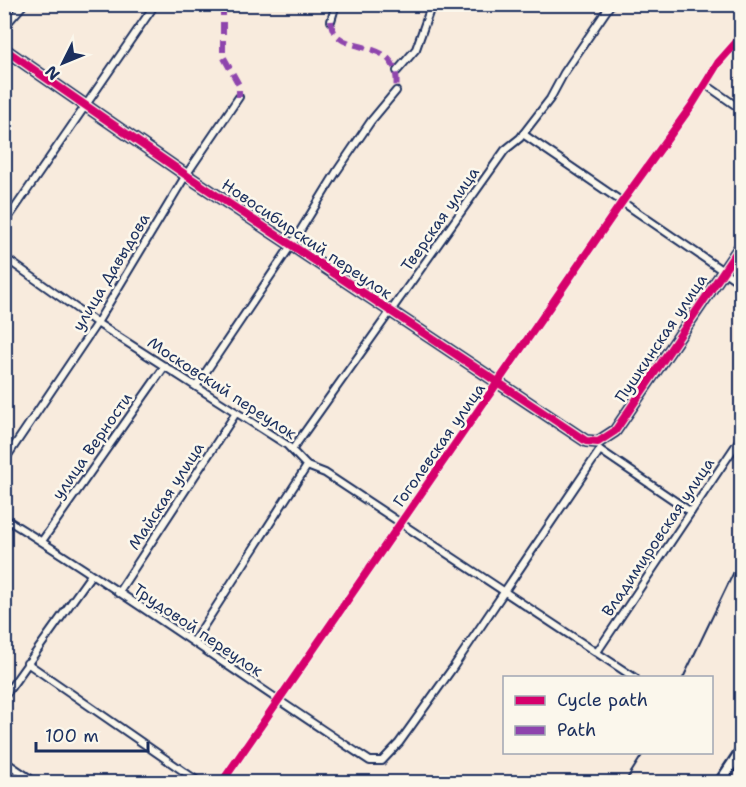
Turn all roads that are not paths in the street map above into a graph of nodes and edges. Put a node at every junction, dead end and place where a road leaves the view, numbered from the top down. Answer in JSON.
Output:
{"nodes":[{"id":1,"x":24,"y":4,"type":"edge"},
{"id":2,"x":336,"y":4,"type":"edge"},
{"id":3,"x":432,"y":4,"type":"edge"},
{"id":4,"x":611,"y":4,"type":"edge"},
{"id":5,"x":152,"y":9,"type":"dead end"},
{"id":6,"x":331,"y":21,"type":"dead end"},
{"id":7,"x":4,"y":27,"type":"edge"},
{"id":8,"x":741,"y":36,"type":"edge"},
{"id":9,"x":4,"y":49,"type":"edge"},
{"id":10,"x":397,"y":71,"type":"dead end"},
{"id":11,"x":705,"y":84,"type":"junction"},
{"id":12,"x":396,"y":91,"type":"dead end"},
{"id":13,"x":238,"y":97,"type":"dead end"},
{"id":14,"x":85,"y":104,"type":"junction"},
{"id":15,"x":741,"y":110,"type":"edge"},
{"id":16,"x":523,"y":134,"type":"junction"},
{"id":17,"x":186,"y":175,"type":"junction"},
{"id":18,"x":622,"y":202,"type":"junction"},
{"id":19,"x":4,"y":224,"type":"edge"},
{"id":20,"x":292,"y":244,"type":"junction"},
{"id":21,"x":741,"y":244,"type":"edge"},
{"id":22,"x":4,"y":257,"type":"edge"},
{"id":23,"x":723,"y":271,"type":"junction"},
{"id":24,"x":741,"y":284,"type":"edge"},
{"id":25,"x":392,"y":311,"type":"junction"},
{"id":26,"x":97,"y":322,"type":"junction"},
{"id":27,"x":165,"y":366,"type":"junction"},
{"id":28,"x":498,"y":384,"type":"junction"},
{"id":29,"x":197,"y":386,"type":"junction"},
{"id":30,"x":236,"y":413,"type":"junction"},
{"id":31,"x":741,"y":436,"type":"edge"},
{"id":32,"x":599,"y":446,"type":"junction"},
{"id":33,"x":292,"y":450,"type":"junction"},
{"id":34,"x":4,"y":461,"type":"edge"},
{"id":35,"x":307,"y":466,"type":"junction"},
{"id":36,"x":691,"y":512,"type":"junction"},
{"id":37,"x":4,"y":518,"type":"edge"},
{"id":38,"x":400,"y":524,"type":"junction"},
{"id":39,"x":42,"y":541,"type":"junction"},
{"id":40,"x":91,"y":575,"type":"junction"},
{"id":41,"x":506,"y":591,"type":"junction"},
{"id":42,"x":118,"y":593,"type":"junction"},
{"id":43,"x":194,"y":641,"type":"junction"},
{"id":44,"x":597,"y":652,"type":"junction"},
{"id":45,"x":27,"y":663,"type":"junction"},
{"id":46,"x":631,"y":676,"type":"edge"},
{"id":47,"x":4,"y":697,"type":"edge"},
{"id":48,"x":279,"y":702,"type":"junction"},
{"id":49,"x":741,"y":749,"type":"edge"},
{"id":50,"x":4,"y":761,"type":"edge"},
{"id":51,"x":378,"y":762,"type":"joint"},
{"id":52,"x":35,"y":783,"type":"edge"},
{"id":53,"x":199,"y":783,"type":"edge"},
{"id":54,"x":222,"y":783,"type":"edge"},
{"id":55,"x":720,"y":783,"type":"edge"}],
"edges":[{"from":1,"to":7,"type":"street"},
{"from":2,"to":6,"type":"street"},
{"from":3,"to":10,"type":"street"},
{"from":4,"to":16,"type":"street","name":"Тверская улица"},
{"from":5,"to":14,"type":"street"},
{"from":8,"to":11,"type":"street","name":"Гоголевская улица"},
{"from":9,"to":14,"type":"street","name":"Новосибирский переулок"},
{"from":11,"to":15,"type":"street"},
{"from":11,"to":18,"type":"street","name":"Гоголевская улица"},
{"from":12,"to":20,"type":"street"},
{"from":13,"to":17,"type":"street","name":"улица Давыдова"},
{"from":14,"to":17,"type":"street","name":"Новосибирский переулок"},
{"from":14,"to":19,"type":"street"},
{"from":16,"to":18,"type":"street"},
{"from":16,"to":25,"type":"street","name":"Тверская улица"},
{"from":17,"to":20,"type":"street","name":"Новосибирский переулок"},
{"from":17,"to":26,"type":"street","name":"улица Давыдова"},
{"from":18,"to":23,"type":"street"},
{"from":18,"to":28,"type":"street","name":"Гоголевская улица"},
{"from":20,"to":25,"type":"street","name":"Новосибирский переулок"},
{"from":20,"to":29,"type":"street"},
{"from":21,"to":23,"type":"street","name":"Пушкинская улица"},
{"from":22,"to":26,"type":"street","name":"Московский переулок"},
{"from":23,"to":24,"type":"street"},
{"from":23,"to":32,"type":"street","name":"Пушкинская улица"},
{"from":25,"to":28,"type":"street","name":"Новосибирский переулок"},
{"from":25,"to":33,"type":"street","name":"Тверская улица"},
{"from":26,"to":27,"type":"street","name":"Московский переулок"},
{"from":26,"to":34,"type":"street","name":"улица Давыдова"},
{"from":27,"to":29,"type":"street","name":"Московский переулок"},
{"from":27,"to":39,"type":"street","name":"улица Верности"},
{"from":28,"to":32,"type":"street","name":"Новосибирский переулок"},
{"from":28,"to":38,"type":"street","name":"Гоголевская улица"},
{"from":29,"to":30,"type":"street","name":"Московский переулок"},
{"from":30,"to":33,"type":"street","name":"Московский переулок"},
{"from":30,"to":42,"type":"street","name":"Майская улица"},
{"from":31,"to":36,"type":"street","name":"Владимировская улица"},
{"from":32,"to":36,"type":"street","name":"Новосибирский переулок"},
{"from":32,"to":41,"type":"street","name":"Пушкинская улица"},
{"from":33,"to":35,"type":"street","name":"Московский переулок"},
{"from":35,"to":38,"type":"street","name":"Московский переулок"},
{"from":35,"to":43,"type":"street"},
{"from":36,"to":44,"type":"street","name":"Владимировская улица"},
{"from":37,"to":39,"type":"street","name":"Трудовой переулок"},
{"from":38,"to":41,"type":"street","name":"Московский переулок"},
{"from":38,"to":48,"type":"street","name":"Гоголевская улица"},
{"from":39,"to":40,"type":"street","name":"Трудовой переулок"},
{"from":40,"to":42,"type":"street","name":"Трудовой переулок"},
{"from":40,"to":45,"type":"street"},
{"from":41,"to":44,"type":"street","name":"Московский переулок"},
{"from":41,"to":51,"type":"street","name":"Пушкинская улица"},
{"from":42,"to":43,"type":"street","name":"Трудовой переулок"},
{"from":43,"to":48,"type":"street","name":"Трудовой переулок"},
{"from":44,"to":46,"type":"street","name":"Московский переулок"},
{"from":45,"to":47,"type":"street"},
{"from":45,"to":53,"type":"street"},
{"from":48,"to":51,"type":"street","name":"Трудовой переулок"},
{"from":48,"to":54,"type":"street","name":"Гоголевская улица"},
{"from":49,"to":55,"type":"street"},
{"from":50,"to":52,"type":"street"}]}
